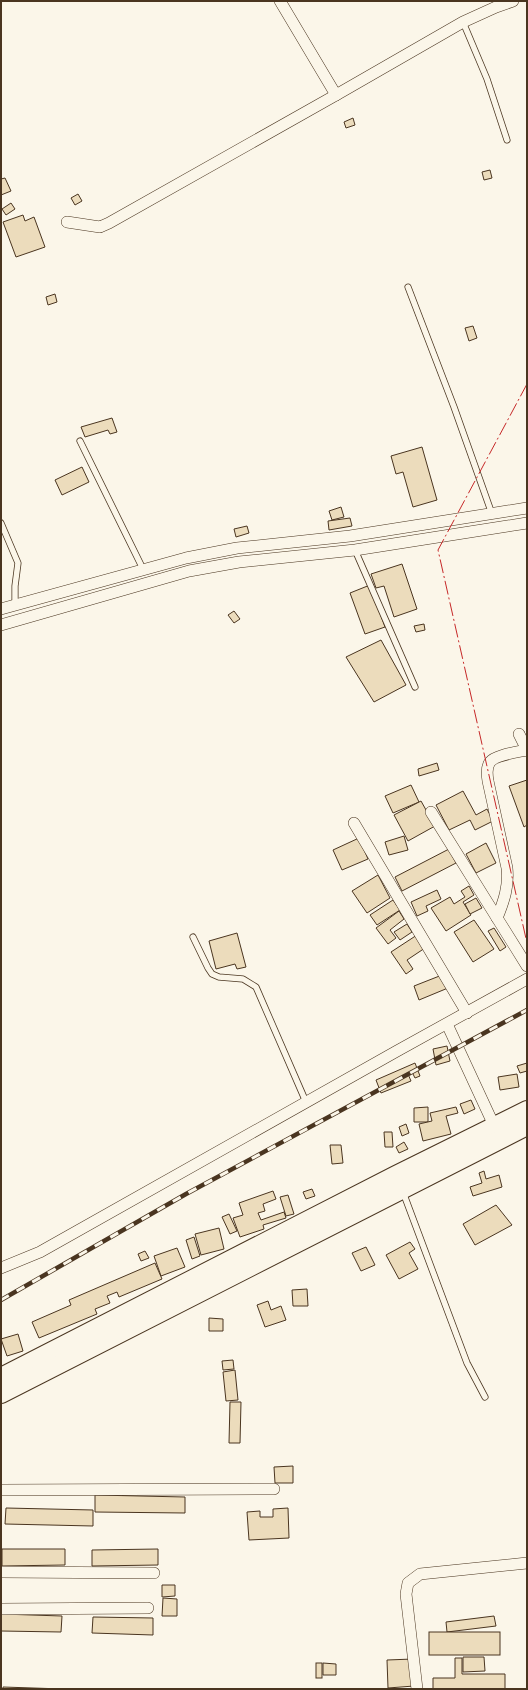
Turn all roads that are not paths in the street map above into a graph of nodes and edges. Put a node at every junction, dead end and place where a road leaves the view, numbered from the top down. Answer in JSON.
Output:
{"nodes":[{"id":1,"x":280,"y":1,"type":"edge"},
{"id":2,"x":514,"y":1,"type":"edge"},
{"id":3,"x":463,"y":22,"type":"junction"},
{"id":4,"x":336,"y":95,"type":"junction"},
{"id":5,"x":507,"y":140,"type":"dead end"},
{"id":6,"x":67,"y":222,"type":"dead end"},
{"id":7,"x":408,"y":287,"type":"dead end"},
{"id":8,"x":80,"y":441,"type":"dead end"},
{"id":9,"x":527,"y":508,"type":"edge"},
{"id":10,"x":492,"y":515,"type":"junction"},
{"id":11,"x":1,"y":523,"type":"edge"},
{"id":12,"x":527,"y":523,"type":"edge"},
{"id":13,"x":355,"y":550,"type":"junction"},
{"id":14,"x":143,"y":569,"type":"junction"},
{"id":15,"x":15,"y":605,"type":"junction"},
{"id":16,"x":1,"y":609,"type":"edge"},
{"id":17,"x":1,"y":625,"type":"edge"},
{"id":18,"x":415,"y":687,"type":"dead end"},
{"id":19,"x":519,"y":734,"type":"dead end"},
{"id":20,"x":527,"y":750,"type":"edge"},
{"id":21,"x":431,"y":812,"type":"dead end"},
{"id":22,"x":354,"y":823,"type":"dead end"},
{"id":23,"x":497,"y":918,"type":"junction"},
{"id":24,"x":193,"y":937,"type":"dead end"},
{"id":25,"x":527,"y":966,"type":"edge"},
{"id":26,"x":527,"y":980,"type":"edge"},
{"id":27,"x":467,"y":1013,"type":"junction"},
{"id":28,"x":447,"y":1024,"type":"junction"},
{"id":29,"x":306,"y":1102,"type":"junction"},
{"id":30,"x":527,"y":1110,"type":"edge"},
{"id":31,"x":527,"y":1126,"type":"edge"},
{"id":32,"x":498,"y":1133,"type":"junction"},
{"id":33,"x":402,"y":1190,"type":"junction"},
{"id":34,"x":1,"y":1268,"type":"edge"},
{"id":35,"x":1,"y":1377,"type":"edge"},
{"id":36,"x":1,"y":1394,"type":"edge"},
{"id":37,"x":485,"y":1397,"type":"dead end"},
{"id":38,"x":274,"y":1489,"type":"dead end"},
{"id":39,"x":1,"y":1490,"type":"edge"},
{"id":40,"x":527,"y":1563,"type":"edge"},
{"id":41,"x":1,"y":1572,"type":"edge"},
{"id":42,"x":154,"y":1573,"type":"dead end"},
{"id":43,"x":148,"y":1608,"type":"dead end"},
{"id":44,"x":1,"y":1609,"type":"edge"},
{"id":45,"x":417,"y":1689,"type":"edge"}],
"edges":[{"from":1,"to":4,"type":"street"},
{"from":2,"to":3,"type":"street"},
{"from":3,"to":4,"type":"street"},
{"from":3,"to":5,"type":"lane"},
{"from":4,"to":6,"type":"street"},
{"from":7,"to":10,"type":"lane"},
{"from":8,"to":14,"type":"lane"},
{"from":9,"to":10,"type":"street"},
{"from":10,"to":14,"type":"street"},
{"from":11,"to":15,"type":"lane"},
{"from":12,"to":13,"type":"street"},
{"from":13,"to":17,"type":"street"},
{"from":13,"to":18,"type":"lane"},
{"from":14,"to":15,"type":"street"},
{"from":15,"to":16,"type":"street"},
{"from":19,"to":20,"type":"street"},
{"from":20,"to":23,"type":"street"},
{"from":21,"to":23,"type":"street"},
{"from":22,"to":27,"type":"street"},
{"from":23,"to":25,"type":"street"},
{"from":24,"to":29,"type":"lane"},
{"from":26,"to":27,"type":"street"},
{"from":27,"to":28,"type":"street"},
{"from":28,"to":29,"type":"street"},
{"from":28,"to":32,"type":"street"},
{"from":29,"to":34,"type":"street"},
{"from":30,"to":32,"type":"main road"},
{"from":31,"to":32,"type":"main road"},
{"from":32,"to":33,"type":"main road"},
{"from":32,"to":35,"type":"main road"},
{"from":33,"to":36,"type":"main road"},
{"from":33,"to":37,"type":"lane"},
{"from":38,"to":39,"type":"street"},
{"from":40,"to":45,"type":"street"},
{"from":41,"to":42,"type":"street"},
{"from":43,"to":44,"type":"street"}]}
